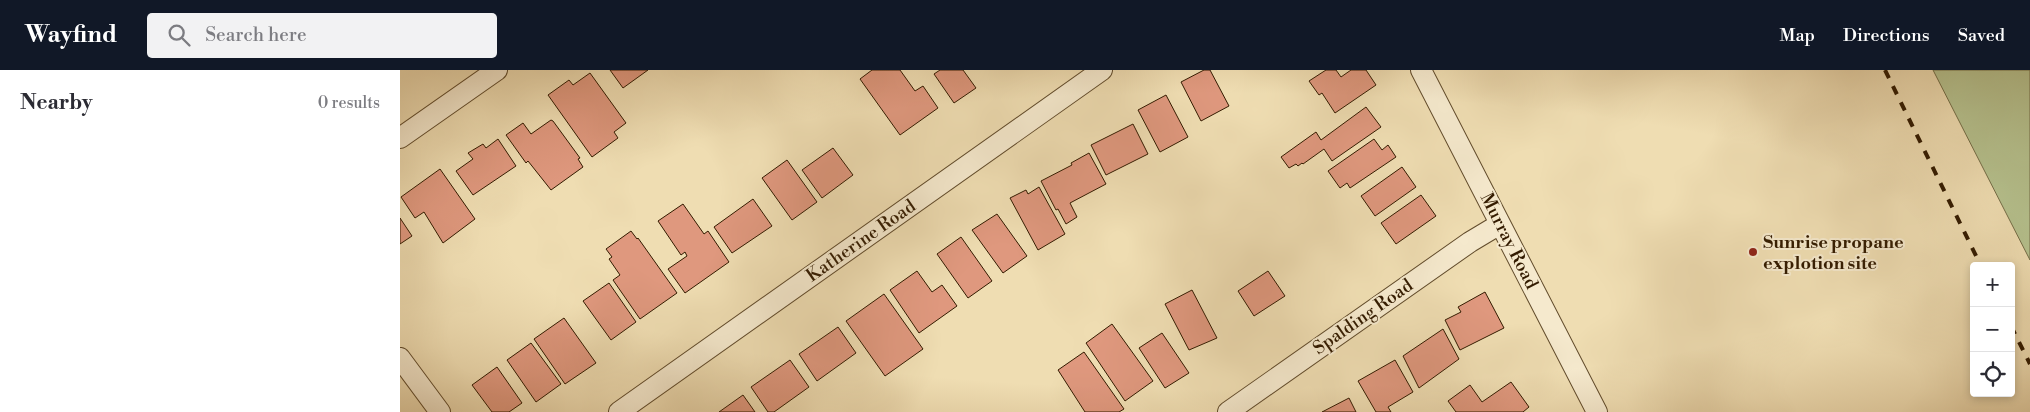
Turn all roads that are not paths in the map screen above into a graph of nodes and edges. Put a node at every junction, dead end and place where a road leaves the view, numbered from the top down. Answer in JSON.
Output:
{"nodes":[{"id":1,"x":497,"y":70,"type":"edge"},
{"id":2,"x":1102,"y":70,"type":"edge"},
{"id":3,"x":1421,"y":70,"type":"edge"},
{"id":4,"x":400,"y":138,"type":"edge"},
{"id":5,"x":1500,"y":224,"type":"junction"},
{"id":6,"x":400,"y":358,"type":"edge"},
{"id":7,"x":440,"y":412,"type":"edge"},
{"id":8,"x":620,"y":412,"type":"edge"},
{"id":9,"x":1228,"y":412,"type":"edge"},
{"id":10,"x":1597,"y":412,"type":"edge"}],
"edges":[{"from":1,"to":4,"type":"street"},
{"from":2,"to":8,"type":"street","name":"Katherine Road"},
{"from":3,"to":5,"type":"street","name":"Murray Road"},
{"from":5,"to":9,"type":"street","name":"Spalding Road"},
{"from":5,"to":10,"type":"street","name":"Murray Road"},
{"from":6,"to":7,"type":"street"}]}
